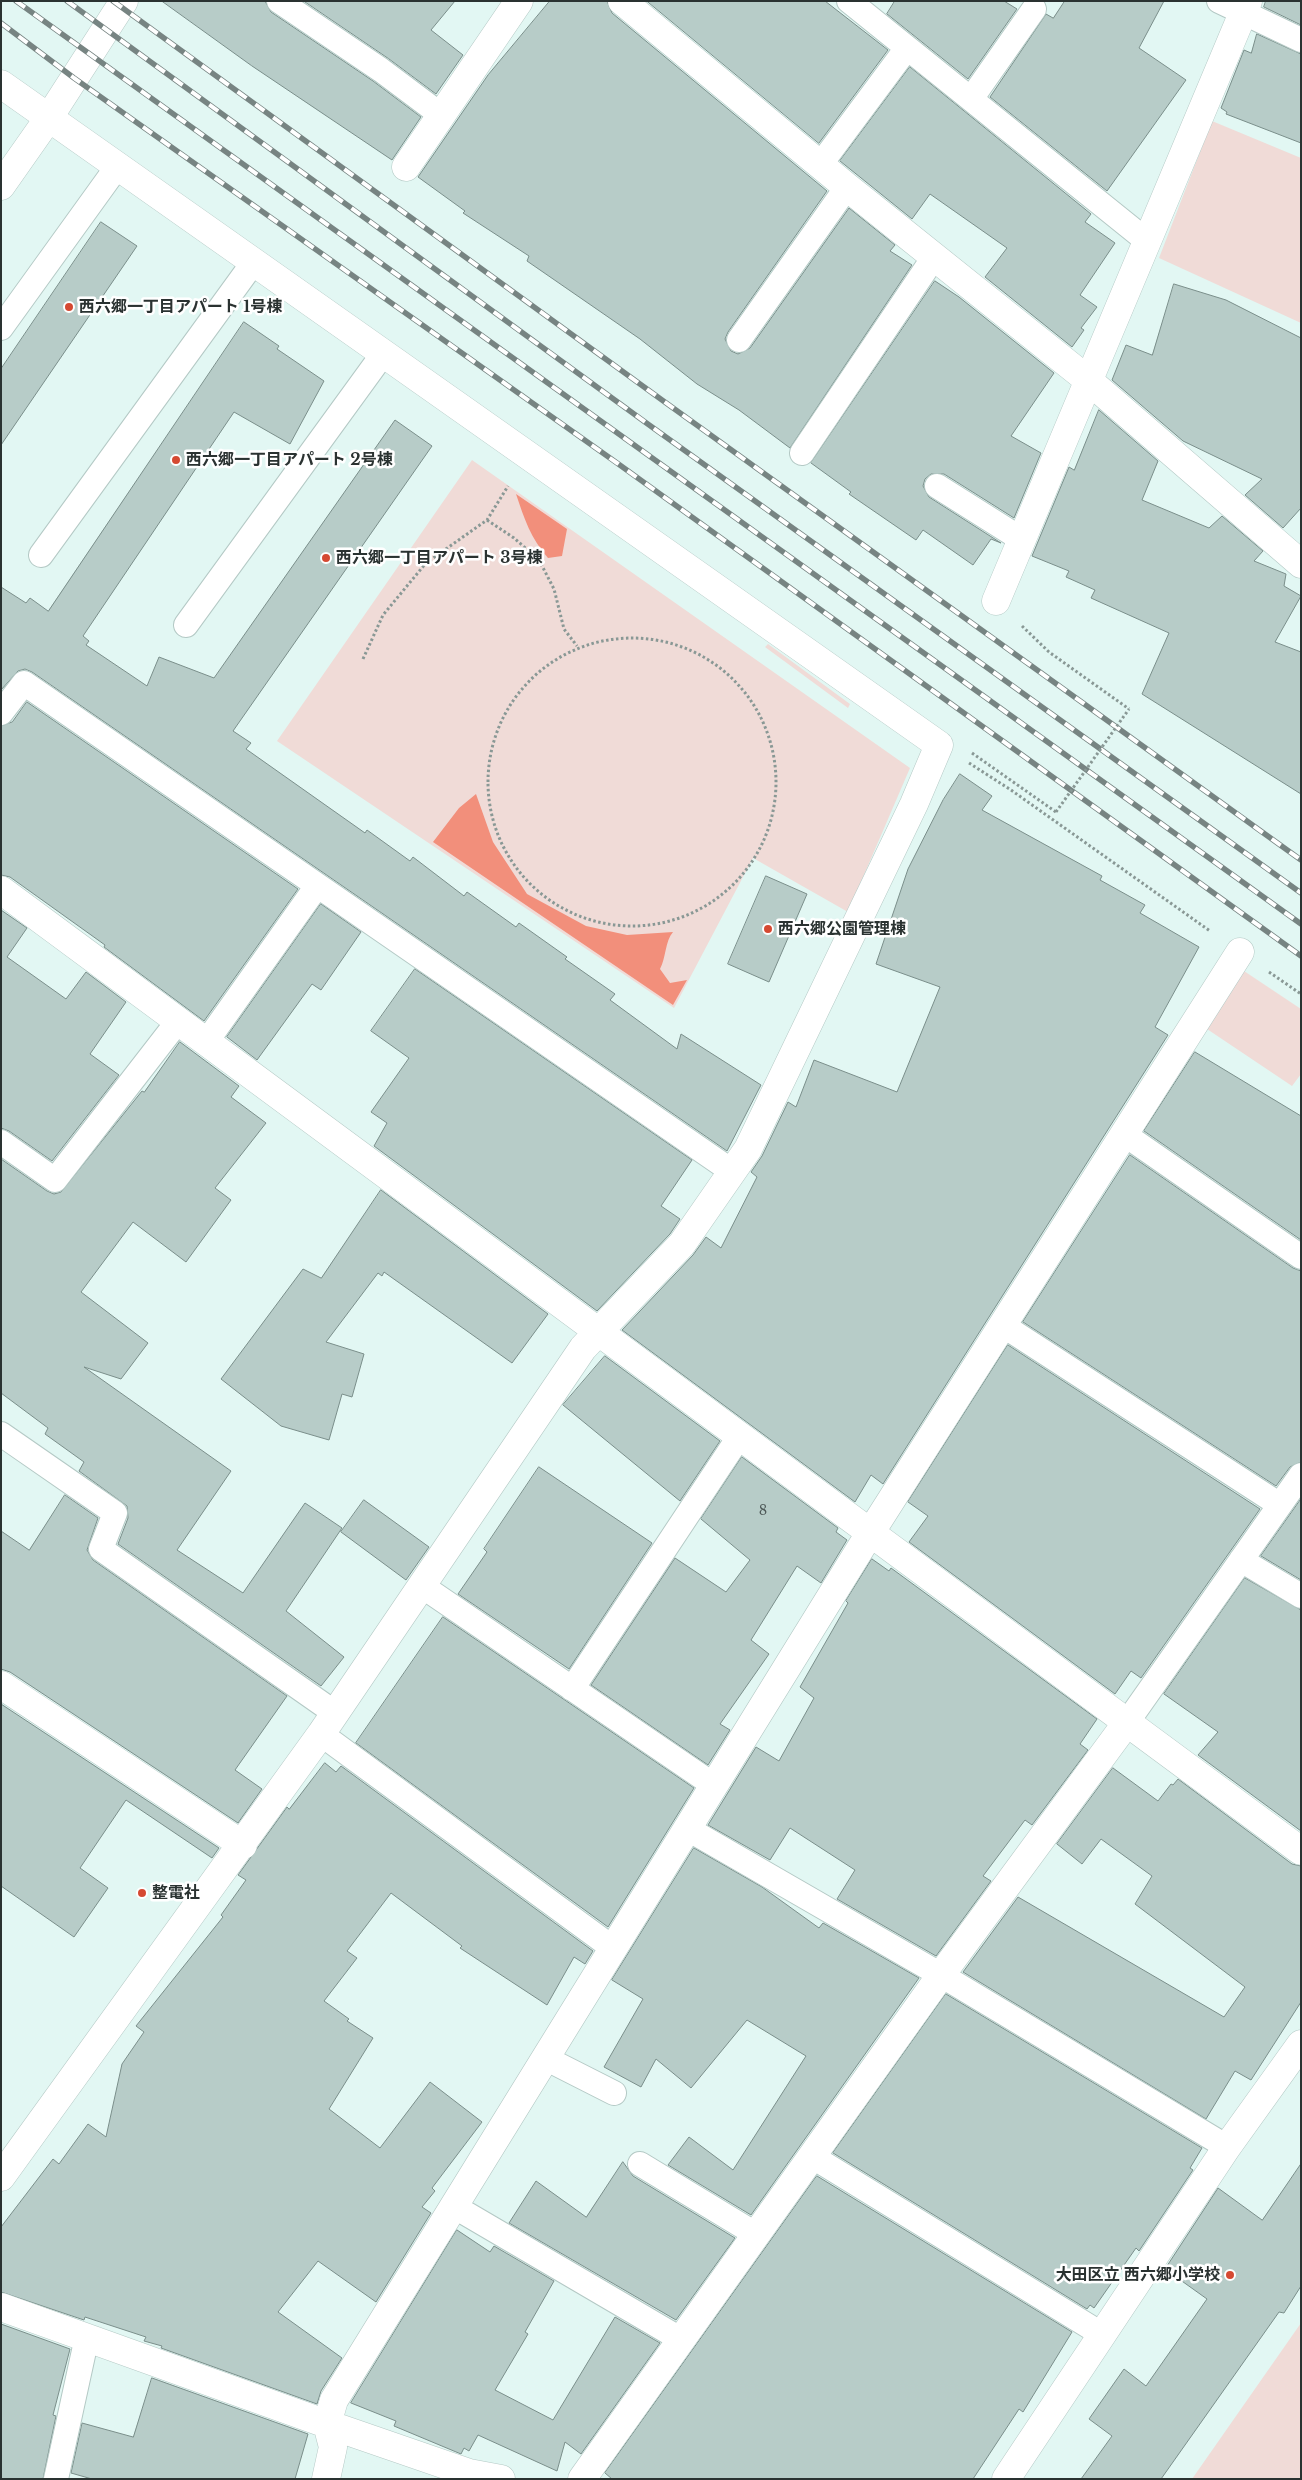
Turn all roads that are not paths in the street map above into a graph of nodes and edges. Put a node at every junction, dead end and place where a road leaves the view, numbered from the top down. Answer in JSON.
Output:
{"nodes":[{"id":1,"x":124,"y":1,"type":"edge"},
{"id":2,"x":279,"y":1,"type":"edge"},
{"id":3,"x":518,"y":1,"type":"edge"},
{"id":4,"x":622,"y":1,"type":"edge"},
{"id":5,"x":849,"y":1,"type":"edge"},
{"id":6,"x":1219,"y":1,"type":"edge"},
{"id":7,"x":1245,"y":8,"type":"edge"},
{"id":8,"x":1034,"y":10,"type":"dead end"},
{"id":9,"x":1301,"y":40,"type":"edge"},
{"id":10,"x":907,"y":48,"type":"junction"},
{"id":11,"x":1,"y":84,"type":"edge"},
{"id":12,"x":971,"y":99,"type":"junction"},
{"id":13,"x":440,"y":115,"type":"junction"},
{"id":14,"x":48,"y":119,"type":"junction"},
{"id":15,"x":117,"y":166,"type":"junction"},
{"id":16,"x":820,"y":166,"type":"junction"},
{"id":17,"x":406,"y":167,"type":"dead end"},
{"id":18,"x":1,"y":186,"type":"edge"},
{"id":19,"x":847,"y":187,"type":"junction"},
{"id":20,"x":1147,"y":241,"type":"junction"},
{"id":21,"x":934,"y":257,"type":"junction"},
{"id":22,"x":254,"y":263,"type":"junction"},
{"id":23,"x":1,"y":328,"type":"edge"},
{"id":24,"x":738,"y":340,"type":"dead end"},
{"id":25,"x":383,"y":354,"type":"junction"},
{"id":26,"x":1088,"y":380,"type":"junction"},
{"id":27,"x":802,"y":453,"type":"dead end"},
{"id":28,"x":937,"y":486,"type":"dead end"},
{"id":29,"x":1021,"y":539,"type":"junction"},
{"id":30,"x":41,"y":555,"type":"dead end"},
{"id":31,"x":1301,"y":564,"type":"edge"},
{"id":32,"x":996,"y":601,"type":"dead end"},
{"id":33,"x":186,"y":625,"type":"dead end"},
{"id":34,"x":4,"y":703,"type":"edge"},
{"id":35,"x":317,"y":886,"type":"junction"},
{"id":36,"x":1,"y":890,"type":"edge"},
{"id":37,"x":1240,"y":952,"type":"road end"},
{"id":38,"x":179,"y":1020,"type":"junction"},
{"id":39,"x":207,"y":1041,"type":"junction"},
{"id":40,"x":1124,"y":1134,"type":"junction"},
{"id":41,"x":1,"y":1142,"type":"edge"},
{"id":42,"x":732,"y":1172,"type":"junction"},
{"id":43,"x":1301,"y":1257,"type":"edge"},
{"id":44,"x":1004,"y":1326,"type":"junction"},
{"id":45,"x":600,"y":1333,"type":"junction"},
{"id":46,"x":1,"y":1434,"type":"edge"},
{"id":47,"x":739,"y":1437,"type":"junction"},
{"id":48,"x":1301,"y":1475,"type":"edge"},
{"id":49,"x":1280,"y":1505,"type":"junction"},
{"id":50,"x":871,"y":1534,"type":"junction"},
{"id":51,"x":1241,"y":1560,"type":"junction"},
{"id":52,"x":422,"y":1586,"type":"junction"},
{"id":53,"x":1301,"y":1596,"type":"edge"},
{"id":54,"x":1,"y":1685,"type":"edge"},
{"id":55,"x":572,"y":1689,"type":"junction"},
{"id":56,"x":1128,"y":1721,"type":"junction"},
{"id":57,"x":328,"y":1724,"type":"junction"},
{"id":58,"x":715,"y":1786,"type":"junction"},
{"id":59,"x":688,"y":1829,"type":"junction"},
{"id":60,"x":243,"y":1845,"type":"junction"},
{"id":61,"x":1301,"y":1851,"type":"edge"},
{"id":62,"x":614,"y":1949,"type":"junction"},
{"id":63,"x":941,"y":1976,"type":"junction"},
{"id":64,"x":1301,"y":2044,"type":"edge"},
{"id":65,"x":532,"y":2070,"type":"junction"},
{"id":66,"x":614,"y":2093,"type":"dead end"},
{"id":67,"x":1227,"y":2146,"type":"junction"},
{"id":68,"x":813,"y":2157,"type":"junction"},
{"id":69,"x":640,"y":2164,"type":"dead end"},
{"id":70,"x":1,"y":2177,"type":"edge"},
{"id":71,"x":455,"y":2207,"type":"junction"},
{"id":72,"x":757,"y":2235,"type":"junction"},
{"id":73,"x":1,"y":2307,"type":"edge"},
{"id":74,"x":1103,"y":2335,"type":"junction"},
{"id":75,"x":87,"y":2337,"type":"junction"},
{"id":76,"x":682,"y":2340,"type":"junction"},
{"id":77,"x":327,"y":2424,"type":"junction"},
{"id":78,"x":56,"y":2479,"type":"edge"},
{"id":79,"x":326,"y":2479,"type":"edge"},
{"id":80,"x":501,"y":2479,"type":"edge"},
{"id":81,"x":582,"y":2479,"type":"edge"},
{"id":82,"x":1006,"y":2479,"type":"edge"}],
"edges":[{"from":1,"to":14,"type":"street"},
{"from":2,"to":13,"type":"lane"},
{"from":3,"to":13,"type":"street"},
{"from":4,"to":16,"type":"street"},
{"from":5,"to":10,"type":"lane"},
{"from":6,"to":7,"type":"lane"},
{"from":7,"to":9,"type":"lane"},
{"from":7,"to":20,"type":"street"},
{"from":8,"to":12,"type":"lane"},
{"from":10,"to":12,"type":"lane"},
{"from":10,"to":16,"type":"lane"},
{"from":11,"to":14,"type":"street"},
{"from":12,"to":20,"type":"lane"},
{"from":13,"to":17,"type":"street"},
{"from":14,"to":15,"type":"street"},
{"from":14,"to":18,"type":"street"},
{"from":15,"to":22,"type":"street"},
{"from":15,"to":23,"type":"lane"},
{"from":16,"to":19,"type":"street"},
{"from":19,"to":21,"type":"street"},
{"from":19,"to":24,"type":"lane"},
{"from":20,"to":26,"type":"street"},
{"from":21,"to":26,"type":"street"},
{"from":21,"to":27,"type":"lane"},
{"from":22,"to":25,"type":"street"},
{"from":22,"to":30,"type":"lane"},
{"from":25,"to":33,"type":"lane"},
{"from":25,"to":42,"type":"street"},
{"from":26,"to":29,"type":"street"},
{"from":26,"to":31,"type":"street"},
{"from":28,"to":29,"type":"lane"},
{"from":29,"to":32,"type":"street"},
{"from":34,"to":35,"type":"lane"},
{"from":35,"to":39,"type":"lane"},
{"from":35,"to":42,"type":"lane"},
{"from":36,"to":38,"type":"street"},
{"from":37,"to":40,"type":"street"},
{"from":38,"to":39,"type":"street"},
{"from":38,"to":41,"type":"lane"},
{"from":39,"to":45,"type":"street"},
{"from":40,"to":43,"type":"lane"},
{"from":40,"to":44,"type":"street"},
{"from":42,"to":45,"type":"street"},
{"from":44,"to":49,"type":"lane"},
{"from":44,"to":50,"type":"street"},
{"from":45,"to":47,"type":"street"},
{"from":45,"to":52,"type":"street"},
{"from":46,"to":57,"type":"lane"},
{"from":47,"to":50,"type":"street"},
{"from":47,"to":55,"type":"lane"},
{"from":48,"to":49,"type":"lane"},
{"from":49,"to":51,"type":"lane"},
{"from":50,"to":56,"type":"street"},
{"from":50,"to":58,"type":"street"},
{"from":51,"to":53,"type":"lane"},
{"from":51,"to":56,"type":"lane"},
{"from":52,"to":55,"type":"lane"},
{"from":52,"to":57,"type":"street"},
{"from":54,"to":60,"type":"street"},
{"from":55,"to":58,"type":"lane"},
{"from":56,"to":61,"type":"street"},
{"from":56,"to":63,"type":"street"},
{"from":57,"to":60,"type":"street"},
{"from":57,"to":62,"type":"lane"},
{"from":58,"to":59,"type":"street"},
{"from":59,"to":62,"type":"street"},
{"from":59,"to":63,"type":"lane"},
{"from":60,"to":70,"type":"street"},
{"from":62,"to":65,"type":"street"},
{"from":63,"to":67,"type":"lane"},
{"from":63,"to":68,"type":"street"},
{"from":64,"to":67,"type":"street"},
{"from":65,"to":66,"type":"lane"},
{"from":65,"to":71,"type":"street"},
{"from":67,"to":74,"type":"street"},
{"from":68,"to":72,"type":"street"},
{"from":68,"to":74,"type":"lane"},
{"from":69,"to":72,"type":"lane"},
{"from":71,"to":76,"type":"lane"},
{"from":71,"to":77,"type":"street"},
{"from":72,"to":76,"type":"street"},
{"from":73,"to":75,"type":"street"},
{"from":74,"to":82,"type":"street"},
{"from":75,"to":77,"type":"street"},
{"from":75,"to":78,"type":"lane"},
{"from":76,"to":81,"type":"street"},
{"from":77,"to":79,"type":"street"},
{"from":77,"to":80,"type":"street"}]}
